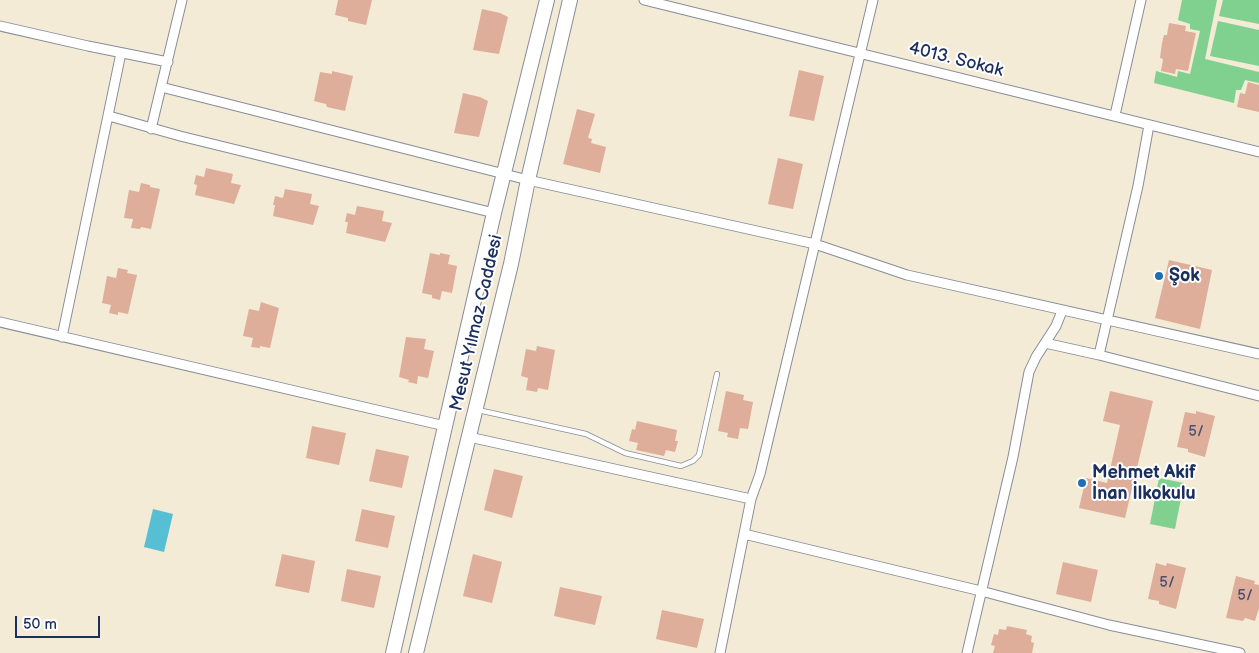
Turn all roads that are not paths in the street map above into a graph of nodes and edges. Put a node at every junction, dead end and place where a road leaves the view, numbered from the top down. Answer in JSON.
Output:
{"nodes":[{"id":1,"x":182,"y":0,"type":"edge"},
{"id":2,"x":547,"y":0,"type":"edge"},
{"id":3,"x":570,"y":0,"type":"edge"},
{"id":4,"x":644,"y":0,"type":"edge"},
{"id":5,"x":873,"y":0,"type":"edge"},
{"id":6,"x":1140,"y":0,"type":"edge"},
{"id":7,"x":0,"y":26,"type":"edge"},
{"id":8,"x":121,"y":53,"type":"junction"},
{"id":9,"x":860,"y":53,"type":"junction"},
{"id":10,"x":168,"y":62,"type":"junction"},
{"id":11,"x":162,"y":87,"type":"junction"},
{"id":12,"x":1115,"y":115,"type":"junction"},
{"id":13,"x":109,"y":116,"type":"junction"},
{"id":14,"x":1149,"y":125,"type":"junction"},
{"id":15,"x":151,"y":129,"type":"junction"},
{"id":16,"x":1259,"y":152,"type":"edge"},
{"id":17,"x":504,"y":173,"type":"junction"},
{"id":18,"x":528,"y":180,"type":"junction"},
{"id":19,"x":494,"y":213,"type":"junction"},
{"id":20,"x":815,"y":244,"type":"junction"},
{"id":21,"x":1062,"y":310,"type":"junction"},
{"id":22,"x":1106,"y":321,"type":"junction"},
{"id":23,"x":0,"y":322,"type":"edge"},
{"id":24,"x":62,"y":337,"type":"junction"},
{"id":25,"x":1045,"y":344,"type":"junction"},
{"id":26,"x":1259,"y":354,"type":"edge"},
{"id":27,"x":1099,"y":355,"type":"junction"},
{"id":28,"x":717,"y":374,"type":"dead end"},
{"id":29,"x":1259,"y":396,"type":"edge"},
{"id":30,"x":476,"y":410,"type":"junction"},
{"id":31,"x":445,"y":426,"type":"junction"},
{"id":32,"x":469,"y":437,"type":"junction"},
{"id":33,"x":751,"y":498,"type":"junction"},
{"id":34,"x":744,"y":534,"type":"junction"},
{"id":35,"x":981,"y":591,"type":"junction"},
{"id":36,"x":393,"y":653,"type":"edge"},
{"id":37,"x":416,"y":653,"type":"edge"},
{"id":38,"x":720,"y":653,"type":"edge"},
{"id":39,"x":967,"y":653,"type":"edge"},
{"id":40,"x":1240,"y":653,"type":"edge"}],
"edges":[{"from":1,"to":10,"type":"street"},
{"from":2,"to":17,"type":"main road","name":"Mesut Yılmaz Caddesi"},
{"from":3,"to":18,"type":"main road","name":"Mesut Yılmaz Caddesi"},
{"from":4,"to":9,"type":"street","name":"4013. Sokak"},
{"from":5,"to":9,"type":"street"},
{"from":6,"to":12,"type":"street"},
{"from":7,"to":8,"type":"street"},
{"from":8,"to":10,"type":"street"},
{"from":8,"to":13,"type":"street"},
{"from":9,"to":12,"type":"street","name":"4013. Sokak"},
{"from":9,"to":20,"type":"street"},
{"from":10,"to":11,"type":"street"},
{"from":11,"to":15,"type":"street"},
{"from":11,"to":17,"type":"street"},
{"from":12,"to":14,"type":"street","name":"4013. Sokak"},
{"from":13,"to":15,"type":"street"},
{"from":13,"to":24,"type":"street"},
{"from":14,"to":16,"type":"street","name":"4013. Sokak"},
{"from":14,"to":22,"type":"street"},
{"from":15,"to":19,"type":"street"},
{"from":17,"to":18,"type":"street"},
{"from":17,"to":19,"type":"main road","name":"Mesut Yılmaz Caddesi"},
{"from":18,"to":20,"type":"street"},
{"from":18,"to":30,"type":"main road","name":"Mesut Yılmaz Caddesi"},
{"from":19,"to":31,"type":"main road","name":"Mesut Yılmaz Caddesi"},
{"from":20,"to":21,"type":"street"},
{"from":20,"to":33,"type":"street"},
{"from":21,"to":22,"type":"street"},
{"from":21,"to":25,"type":"street"},
{"from":22,"to":26,"type":"street"},
{"from":22,"to":27,"type":"street"},
{"from":23,"to":24,"type":"street"},
{"from":24,"to":31,"type":"street"},
{"from":25,"to":27,"type":"street"},
{"from":25,"to":35,"type":"street"},
{"from":27,"to":29,"type":"street"},
{"from":28,"to":30,"type":"lane"},
{"from":30,"to":32,"type":"main road","name":"Mesut Yılmaz Caddesi"},
{"from":31,"to":36,"type":"main road","name":"Mesut Yılmaz Caddesi"},
{"from":32,"to":33,"type":"street"},
{"from":32,"to":37,"type":"main road","name":"Mesut Yılmaz Caddesi"},
{"from":33,"to":34,"type":"street"},
{"from":34,"to":35,"type":"street"},
{"from":34,"to":38,"type":"street"},
{"from":35,"to":39,"type":"street"},
{"from":35,"to":40,"type":"street"}]}
